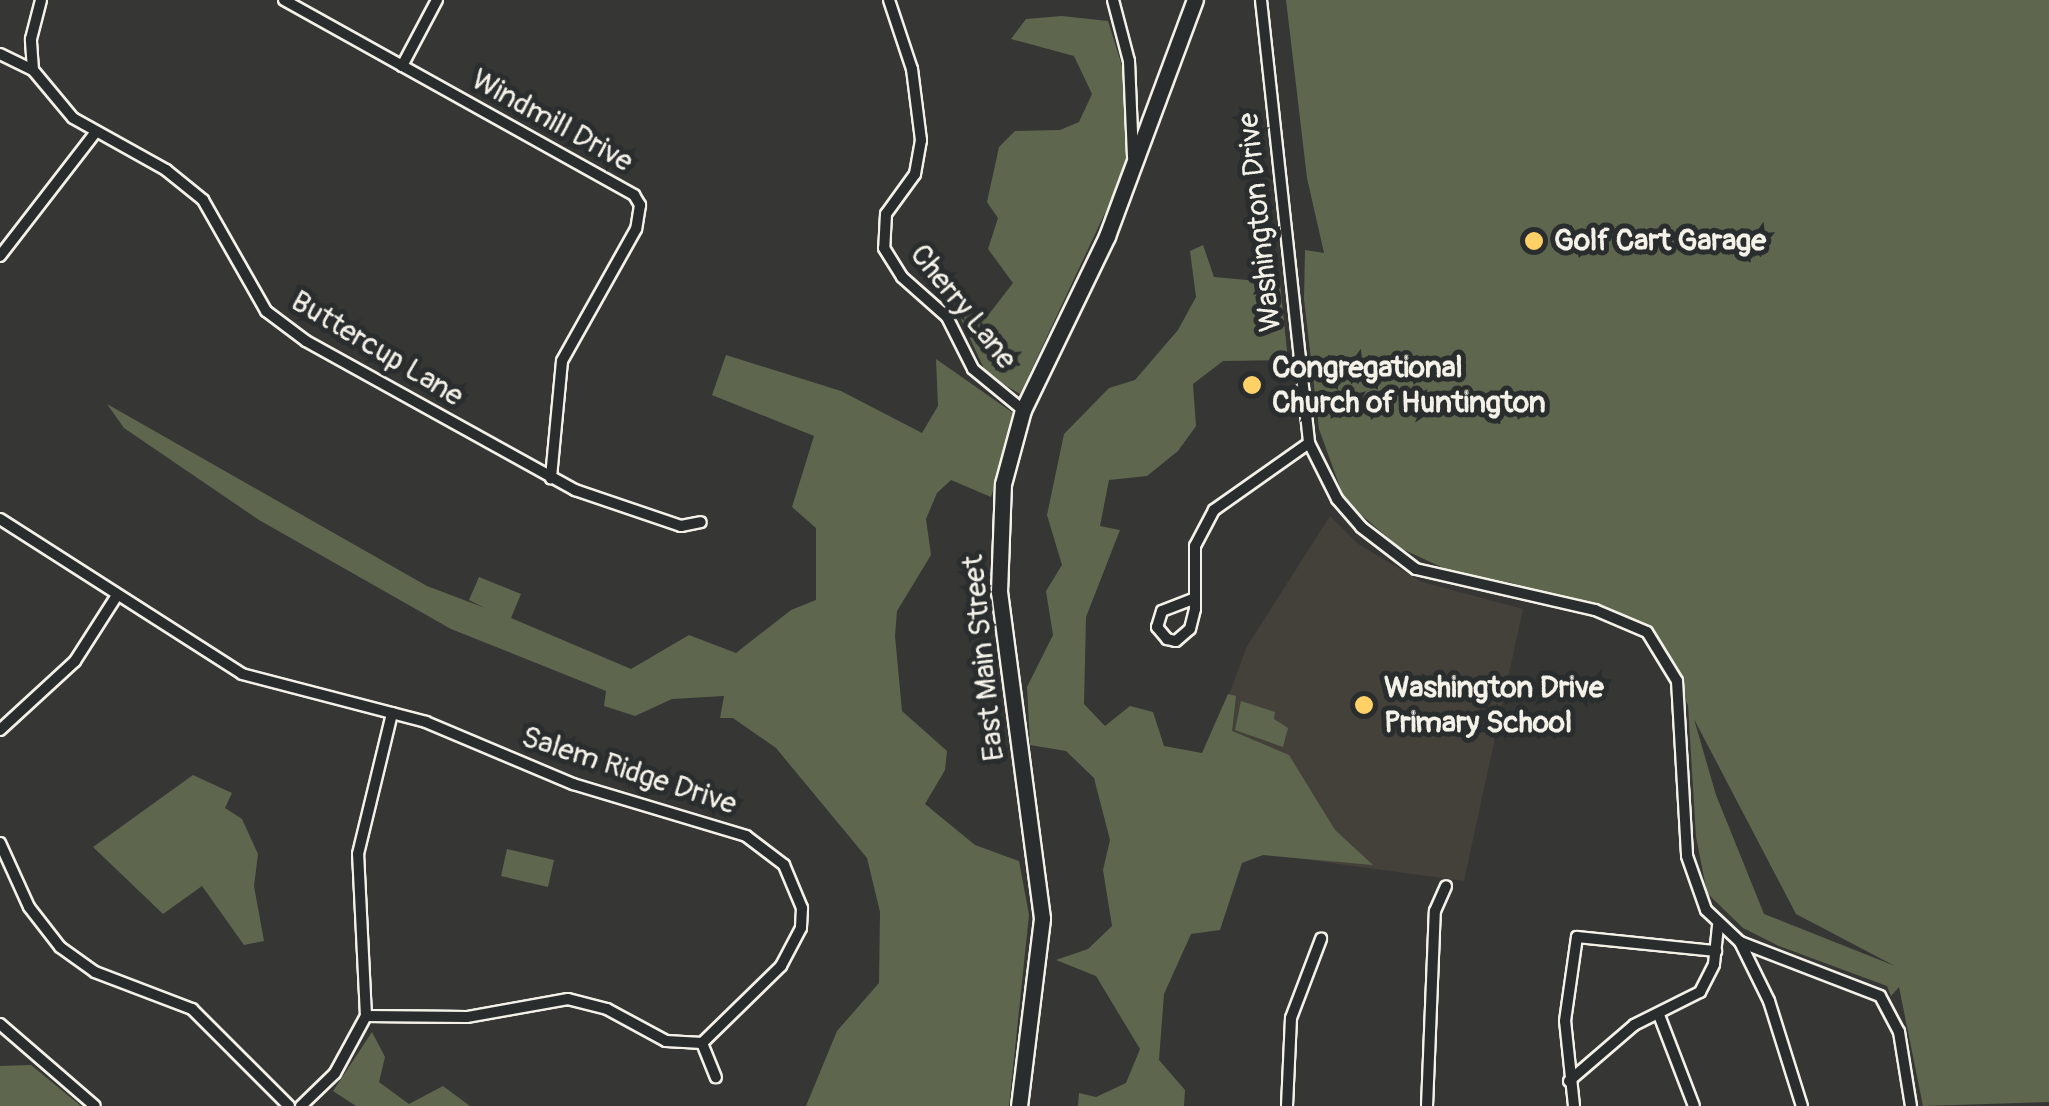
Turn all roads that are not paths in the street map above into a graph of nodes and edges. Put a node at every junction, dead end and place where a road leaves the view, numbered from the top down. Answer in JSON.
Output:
{"nodes":[{"id":1,"x":42,"y":0,"type":"edge"},
{"id":2,"x":284,"y":0,"type":"edge"},
{"id":3,"x":437,"y":0,"type":"edge"},
{"id":4,"x":890,"y":0,"type":"edge"},
{"id":5,"x":1113,"y":0,"type":"edge"},
{"id":6,"x":1196,"y":0,"type":"edge"},
{"id":7,"x":1260,"y":0,"type":"edge"},
{"id":8,"x":0,"y":54,"type":"edge"},
{"id":9,"x":402,"y":66,"type":"junction"},
{"id":10,"x":33,"y":70,"type":"junction"},
{"id":11,"x":96,"y":132,"type":"junction"},
{"id":12,"x":1133,"y":168,"type":"junction"},
{"id":13,"x":0,"y":256,"type":"edge"},
{"id":14,"x":1022,"y":410,"type":"junction"},
{"id":15,"x":1309,"y":443,"type":"junction"},
{"id":16,"x":551,"y":478,"type":"junction"},
{"id":17,"x":0,"y":519,"type":"edge"},
{"id":18,"x":701,"y":522,"type":"dead end"},
{"id":19,"x":116,"y":598,"type":"junction"},
{"id":20,"x":1193,"y":599,"type":"junction"},
{"id":21,"x":392,"y":714,"type":"junction"},
{"id":22,"x":0,"y":730,"type":"edge"},
{"id":23,"x":0,"y":843,"type":"edge"},
{"id":24,"x":1446,"y":886,"type":"dead end"},
{"id":25,"x":1718,"y":924,"type":"junction"},
{"id":26,"x":1321,"y":939,"type":"dead end"},
{"id":27,"x":1740,"y":942,"type":"junction"},
{"id":28,"x":1716,"y":951,"type":"junction"},
{"id":29,"x":1659,"y":1015,"type":"junction"},
{"id":30,"x":366,"y":1016,"type":"junction"},
{"id":31,"x":0,"y":1024,"type":"edge"},
{"id":32,"x":702,"y":1043,"type":"junction"},
{"id":33,"x":716,"y":1076,"type":"dead end"},
{"id":34,"x":1569,"y":1081,"type":"junction"},
{"id":35,"x":94,"y":1106,"type":"edge"},
{"id":36,"x":288,"y":1106,"type":"edge"},
{"id":37,"x":301,"y":1106,"type":"edge"},
{"id":38,"x":1019,"y":1106,"type":"edge"},
{"id":39,"x":1286,"y":1106,"type":"edge"},
{"id":40,"x":1427,"y":1106,"type":"edge"},
{"id":41,"x":1574,"y":1106,"type":"edge"},
{"id":42,"x":1694,"y":1106,"type":"edge"},
{"id":43,"x":1802,"y":1106,"type":"edge"},
{"id":44,"x":1911,"y":1106,"type":"edge"}],
"edges":[{"from":1,"to":10,"type":"street"},
{"from":2,"to":9,"type":"street","name":"Windmill Drive"},
{"from":3,"to":9,"type":"street"},
{"from":4,"to":14,"type":"street","name":"Cherry Lane"},
{"from":5,"to":12,"type":"street"},
{"from":6,"to":12,"type":"main road","name":"East Main Street"},
{"from":7,"to":15,"type":"street","name":"Washington Drive"},
{"from":8,"to":10,"type":"street","name":"Buttercup Lane"},
{"from":9,"to":16,"type":"street","name":"Windmill Drive"},
{"from":10,"to":11,"type":"street","name":"Buttercup Lane"},
{"from":11,"to":13,"type":"street"},
{"from":11,"to":16,"type":"street","name":"Buttercup Lane"},
{"from":12,"to":14,"type":"main road","name":"East Main Street"},
{"from":14,"to":38,"type":"main road","name":"East Main Street"},
{"from":15,"to":20,"type":"street"},
{"from":15,"to":25,"type":"street","name":"Washington Drive"},
{"from":16,"to":18,"type":"street","name":"Buttercup Lane"},
{"from":17,"to":19,"type":"street","name":"Salem Ridge Drive"},
{"from":19,"to":21,"type":"street","name":"Salem Ridge Drive"},
{"from":19,"to":22,"type":"street"},
{"from":20,"to":20,"type":"street"},
{"from":21,"to":30,"type":"street"},
{"from":21,"to":32,"type":"street","name":"Salem Ridge Drive"},
{"from":23,"to":36,"type":"street"},
{"from":24,"to":40,"type":"street"},
{"from":25,"to":27,"type":"street","name":"Washington Drive"},
{"from":25,"to":28,"type":"street"},
{"from":26,"to":39,"type":"street"},
{"from":27,"to":43,"type":"street"},
{"from":27,"to":44,"type":"street","name":"Washington Drive"},
{"from":28,"to":29,"type":"street"},
{"from":28,"to":34,"type":"street"},
{"from":29,"to":34,"type":"street"},
{"from":29,"to":42,"type":"street"},
{"from":30,"to":32,"type":"street"},
{"from":30,"to":37,"type":"street"},
{"from":31,"to":35,"type":"street"},
{"from":32,"to":33,"type":"street"},
{"from":34,"to":41,"type":"street"}]}
